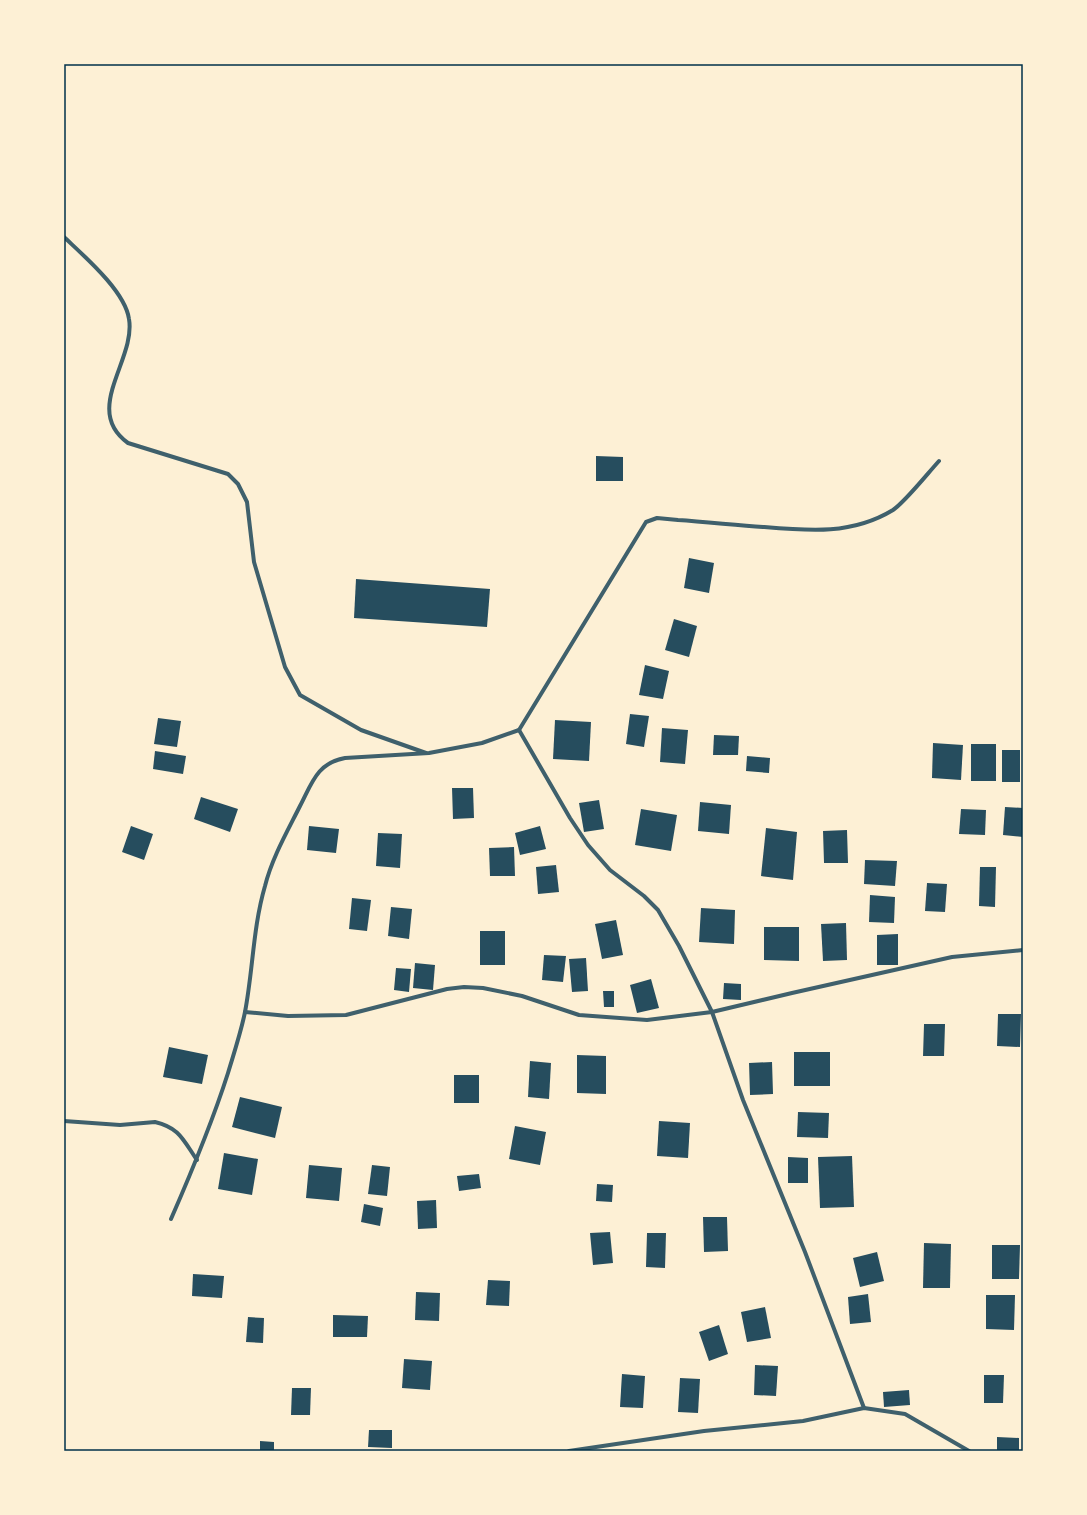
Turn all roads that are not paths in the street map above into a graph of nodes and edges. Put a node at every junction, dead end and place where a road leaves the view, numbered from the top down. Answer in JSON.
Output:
{"nodes":[{"id":1,"x":64,"y":237,"type":"edge"},
{"id":2,"x":939,"y":461,"type":"dead end"},
{"id":3,"x":519,"y":730,"type":"junction"},
{"id":4,"x":428,"y":753,"type":"junction"},
{"id":5,"x":1023,"y":950,"type":"edge"},
{"id":6,"x":245,"y":1012,"type":"junction"},
{"id":7,"x":712,"y":1012,"type":"junction"},
{"id":8,"x":64,"y":1121,"type":"edge"},
{"id":9,"x":197,"y":1160,"type":"junction"},
{"id":10,"x":171,"y":1219,"type":"dead end"},
{"id":11,"x":864,"y":1408,"type":"junction"},
{"id":12,"x":569,"y":1451,"type":"edge"},
{"id":13,"x":968,"y":1451,"type":"edge"}],
"edges":[{"from":1,"to":4,"type":"street"},
{"from":2,"to":3,"type":"street"},
{"from":3,"to":4,"type":"street"},
{"from":3,"to":7,"type":"street"},
{"from":4,"to":6,"type":"street"},
{"from":5,"to":7,"type":"street"},
{"from":6,"to":7,"type":"street"},
{"from":6,"to":9,"type":"street"},
{"from":7,"to":11,"type":"street"},
{"from":8,"to":9,"type":"street"},
{"from":9,"to":10,"type":"street"},
{"from":11,"to":12,"type":"street"},
{"from":11,"to":13,"type":"street"}]}
